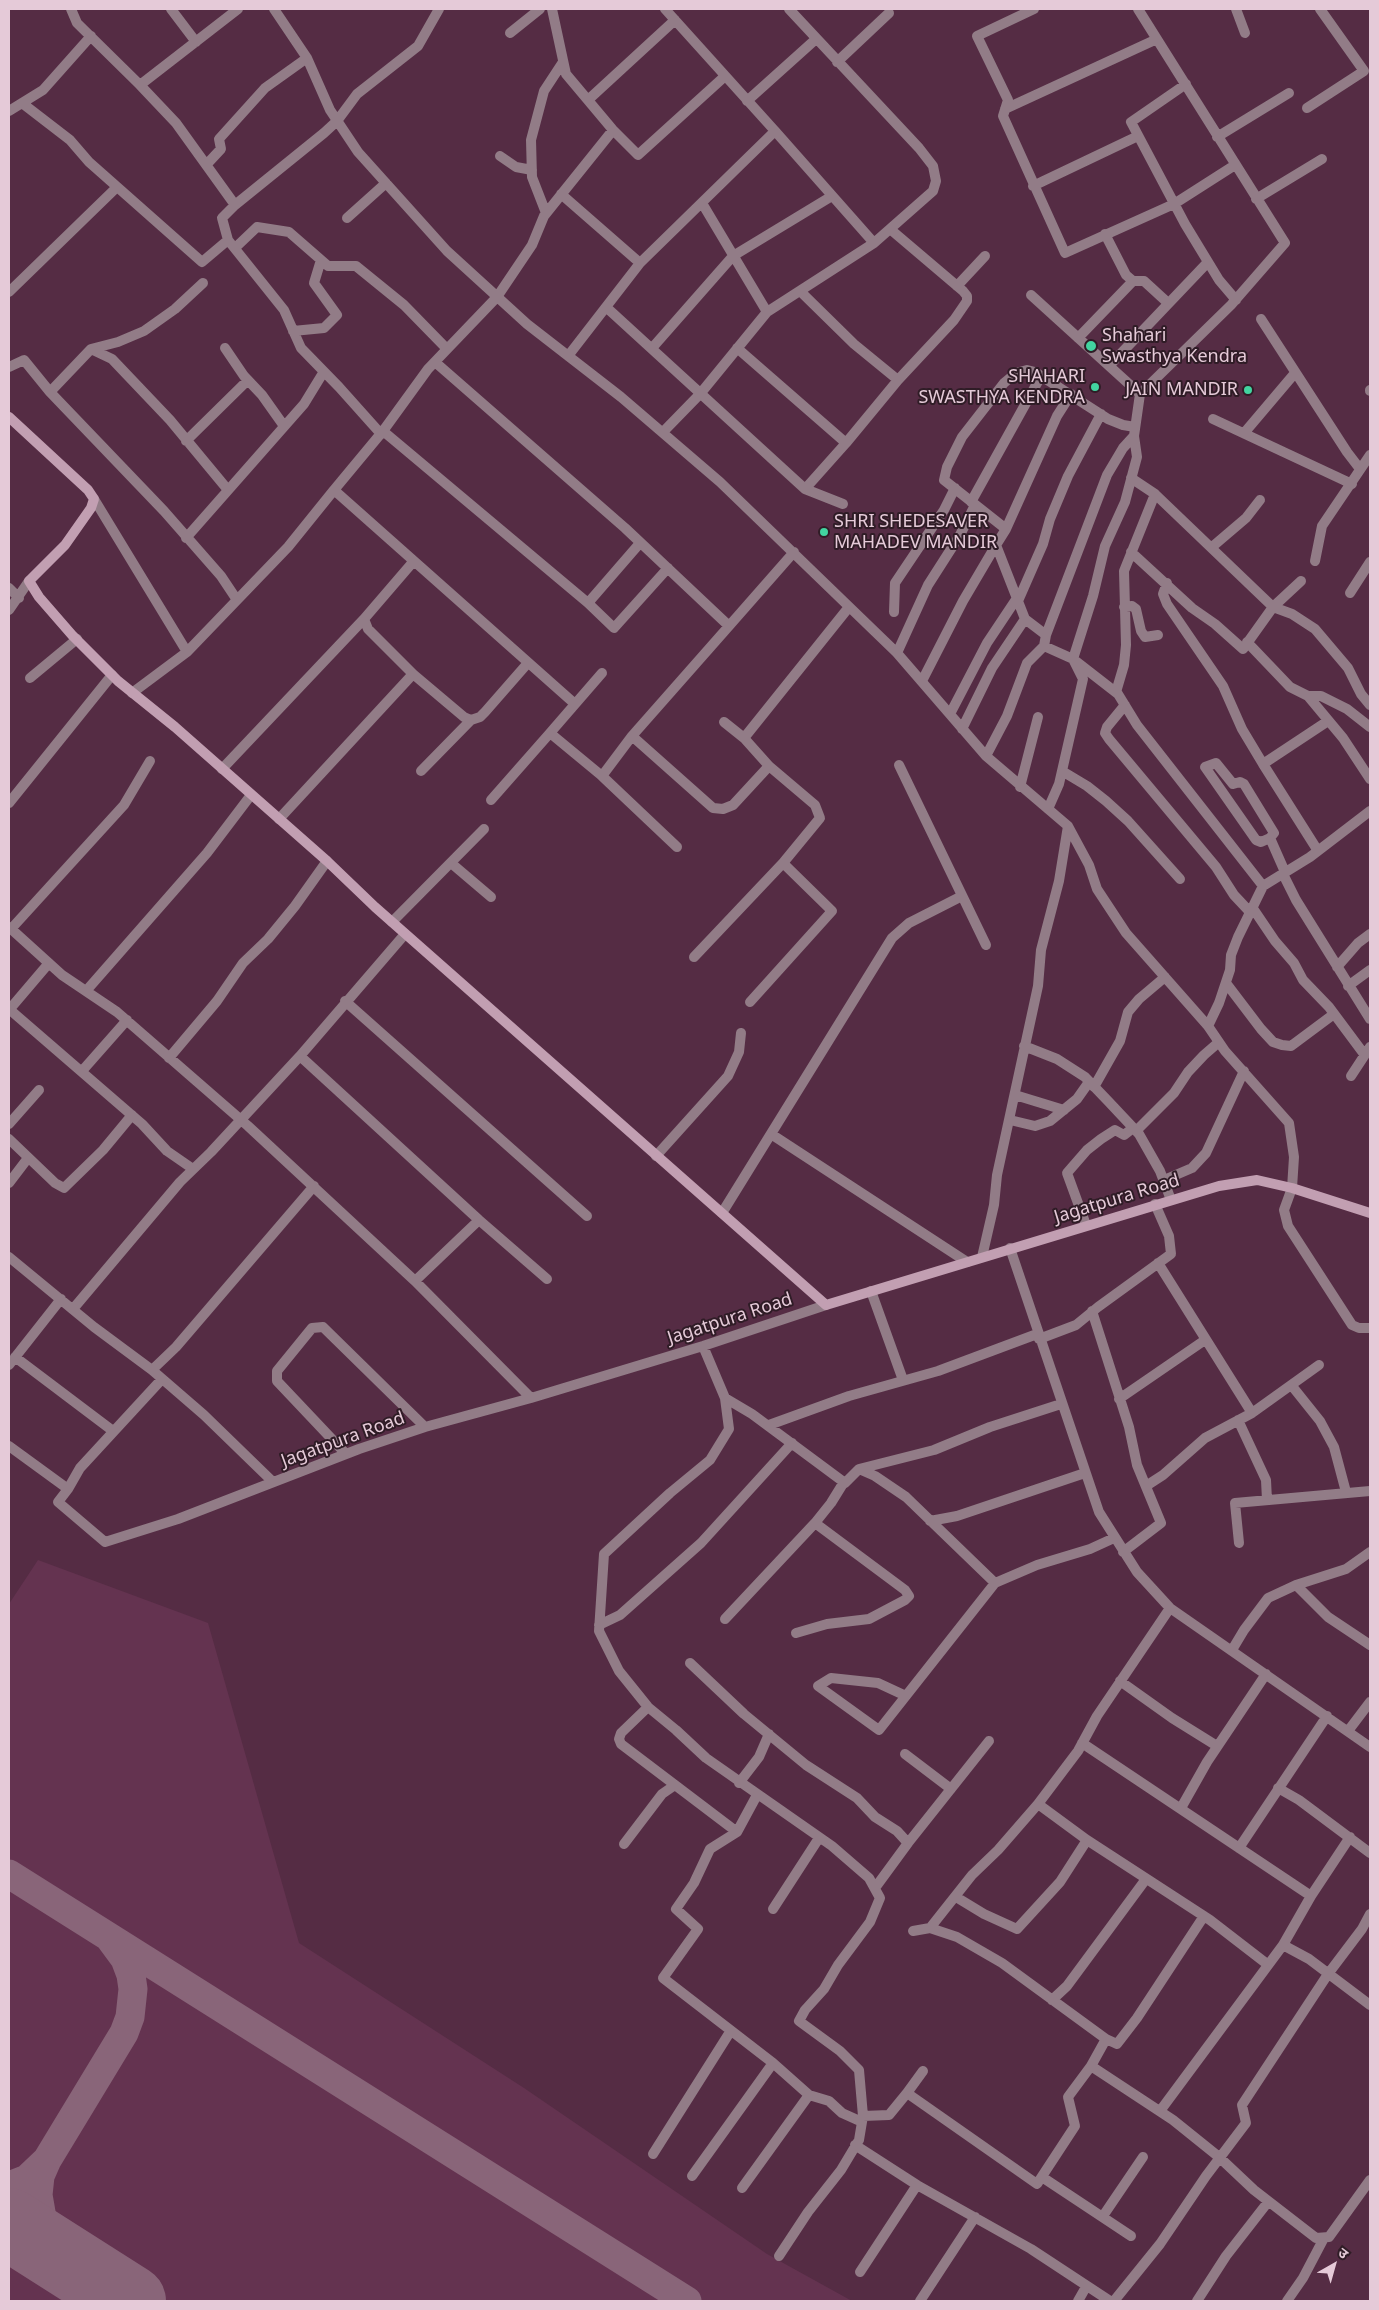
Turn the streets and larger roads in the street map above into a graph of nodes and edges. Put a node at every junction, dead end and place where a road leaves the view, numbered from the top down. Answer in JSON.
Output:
{"nodes":[{"id":1,"x":71,"y":9,"type":"edge"},
{"id":2,"x":171,"y":9,"type":"edge"},
{"id":3,"x":238,"y":9,"type":"edge"},
{"id":4,"x":274,"y":9,"type":"edge"},
{"id":5,"x":439,"y":9,"type":"edge"},
{"id":6,"x":540,"y":9,"type":"edge"},
{"id":7,"x":552,"y":9,"type":"edge"},
{"id":8,"x":665,"y":9,"type":"edge"},
{"id":9,"x":1034,"y":9,"type":"edge"},
{"id":10,"x":1138,"y":9,"type":"edge"},
{"id":11,"x":1236,"y":9,"type":"edge"},
{"id":12,"x":1320,"y":9,"type":"edge"},
{"id":13,"x":792,"y":10,"type":"edge"},
{"id":14,"x":889,"y":13,"type":"dead end"},
{"id":15,"x":675,"y":20,"type":"junction"},
{"id":16,"x":510,"y":33,"type":"dead end"},
{"id":17,"x":1246,"y":33,"type":"dead end"},
{"id":18,"x":90,"y":36,"type":"junction"},
{"id":19,"x":816,"y":39,"type":"junction"},
{"id":20,"x":1157,"y":39,"type":"junction"},
{"id":21,"x":196,"y":42,"type":"junction"},
{"id":22,"x":307,"y":58,"type":"junction"},
{"id":23,"x":563,"y":62,"type":"junction"},
{"id":24,"x":837,"y":62,"type":"junction"},
{"id":25,"x":724,"y":77,"type":"junction"},
{"id":26,"x":1186,"y":84,"type":"junction"},
{"id":27,"x":140,"y":85,"type":"junction"},
{"id":28,"x":1289,"y":93,"type":"dead end"},
{"id":29,"x":588,"y":100,"type":"junction"},
{"id":30,"x":748,"y":102,"type":"junction"},
{"id":31,"x":22,"y":103,"type":"junction"},
{"id":32,"x":1307,"y":108,"type":"dead end"},
{"id":33,"x":1005,"y":109,"type":"junction"},
{"id":34,"x":9,"y":111,"type":"edge"},
{"id":35,"x":337,"y":120,"type":"junction"},
{"id":36,"x":613,"y":130,"type":"junction"},
{"id":37,"x":775,"y":131,"type":"junction"},
{"id":38,"x":1138,"y":136,"type":"junction"},
{"id":39,"x":1217,"y":137,"type":"junction"},
{"id":40,"x":500,"y":156,"type":"dead end"},
{"id":41,"x":1322,"y":159,"type":"dead end"},
{"id":42,"x":207,"y":164,"type":"junction"},
{"id":43,"x":1235,"y":165,"type":"junction"},
{"id":44,"x":532,"y":170,"type":"junction"},
{"id":45,"x":386,"y":182,"type":"junction"},
{"id":46,"x":1033,"y":186,"type":"junction"},
{"id":47,"x":117,"y":187,"type":"junction"},
{"id":48,"x":561,"y":194,"type":"junction"},
{"id":49,"x":832,"y":196,"type":"junction"},
{"id":50,"x":1256,"y":199,"type":"junction"},
{"id":51,"x":702,"y":203,"type":"junction"},
{"id":52,"x":1174,"y":204,"type":"junction"},
{"id":53,"x":236,"y":205,"type":"junction"},
{"id":54,"x":546,"y":213,"type":"junction"},
{"id":55,"x":347,"y":218,"type":"dead end"},
{"id":56,"x":890,"y":229,"type":"junction"},
{"id":57,"x":1105,"y":234,"type":"junction"},
{"id":58,"x":228,"y":240,"type":"junction"},
{"id":59,"x":874,"y":243,"type":"junction"},
{"id":60,"x":235,"y":248,"type":"junction"},
{"id":61,"x":733,"y":256,"type":"junction"},
{"id":62,"x":985,"y":256,"type":"dead end"},
{"id":63,"x":321,"y":260,"type":"junction"},
{"id":64,"x":1208,"y":262,"type":"junction"},
{"id":65,"x":640,"y":263,"type":"junction"},
{"id":66,"x":1133,"y":281,"type":"junction"},
{"id":67,"x":203,"y":283,"type":"dead end"},
{"id":68,"x":957,"y":286,"type":"junction"},
{"id":69,"x":800,"y":291,"type":"junction"},
{"id":70,"x":9,"y":292,"type":"edge"},
{"id":71,"x":1031,"y":295,"type":"dead end"},
{"id":72,"x":497,"y":297,"type":"junction"},
{"id":73,"x":1236,"y":300,"type":"junction"},
{"id":74,"x":1168,"y":303,"type":"junction"},
{"id":75,"x":606,"y":306,"type":"junction"},
{"id":76,"x":767,"y":312,"type":"junction"},
{"id":77,"x":1261,"y":318,"type":"dead end"},
{"id":78,"x":293,"y":331,"type":"junction"},
{"id":79,"x":1078,"y":338,"type":"junction"},
{"id":80,"x":653,"y":347,"type":"junction"},
{"id":81,"x":225,"y":348,"type":"dead end"},
{"id":82,"x":737,"y":348,"type":"junction"},
{"id":83,"x":91,"y":349,"type":"junction"},
{"id":84,"x":447,"y":349,"type":"junction"},
{"id":85,"x":568,"y":356,"type":"junction"},
{"id":86,"x":435,"y":362,"type":"junction"},
{"id":87,"x":1109,"y":366,"type":"junction"},
{"id":88,"x":9,"y":367,"type":"edge"},
{"id":89,"x":323,"y":373,"type":"junction"},
{"id":90,"x":1295,"y":373,"type":"junction"},
{"id":91,"x":1041,"y":376,"type":"junction"},
{"id":92,"x":248,"y":380,"type":"junction"},
{"id":93,"x":898,"y":380,"type":"junction"},
{"id":94,"x":50,"y":392,"type":"junction"},
{"id":95,"x":700,"y":394,"type":"junction"},
{"id":96,"x":1071,"y":394,"type":"junction"},
{"id":97,"x":1140,"y":394,"type":"junction"},
{"id":98,"x":1101,"y":414,"type":"junction"},
{"id":99,"x":9,"y":417,"type":"edge"},
{"id":100,"x":1213,"y":419,"type":"dead end"},
{"id":101,"x":284,"y":426,"type":"junction"},
{"id":102,"x":382,"y":432,"type":"junction"},
{"id":103,"x":663,"y":432,"type":"junction"},
{"id":104,"x":1135,"y":432,"type":"junction"},
{"id":105,"x":1245,"y":432,"type":"junction"},
{"id":106,"x":186,"y":441,"type":"junction"},
{"id":107,"x":846,"y":443,"type":"junction"},
{"id":108,"x":1370,"y":455,"type":"edge"},
{"id":109,"x":1360,"y":469,"type":"junction"},
{"id":110,"x":1131,"y":478,"type":"junction"},
{"id":111,"x":1352,"y":484,"type":"junction"},
{"id":112,"x":955,"y":488,"type":"junction"},
{"id":113,"x":805,"y":489,"type":"junction"},
{"id":114,"x":228,"y":490,"type":"junction"},
{"id":115,"x":334,"y":490,"type":"junction"},
{"id":116,"x":1155,"y":494,"type":"junction"},
{"id":117,"x":94,"y":499,"type":"junction"},
{"id":118,"x":1260,"y":500,"type":"dead end"},
{"id":119,"x":843,"y":504,"type":"dead end"},
{"id":120,"x":973,"y":504,"type":"junction"},
{"id":121,"x":1006,"y":529,"type":"junction"},
{"id":122,"x":186,"y":538,"type":"junction"},
{"id":123,"x":640,"y":542,"type":"junction"},
{"id":124,"x":996,"y":545,"type":"junction"},
{"id":125,"x":1212,"y":548,"type":"junction"},
{"id":126,"x":794,"y":552,"type":"junction"},
{"id":127,"x":1131,"y":552,"type":"junction"},
{"id":128,"x":1314,"y":561,"type":"dead end"},
{"id":129,"x":413,"y":562,"type":"junction"},
{"id":130,"x":1370,"y":562,"type":"edge"},
{"id":131,"x":668,"y":568,"type":"junction"},
{"id":132,"x":30,"y":581,"type":"junction"},
{"id":133,"x":1300,"y":581,"type":"dead end"},
{"id":134,"x":1166,"y":583,"type":"junction"},
{"id":135,"x":9,"y":588,"type":"edge"},
{"id":136,"x":1350,"y":592,"type":"dead end"},
{"id":137,"x":18,"y":598,"type":"junction"},
{"id":138,"x":1017,"y":599,"type":"junction"},
{"id":139,"x":237,"y":600,"type":"junction"},
{"id":140,"x":588,"y":602,"type":"junction"},
{"id":141,"x":850,"y":606,"type":"junction"},
{"id":142,"x":1124,"y":607,"type":"junction"},
{"id":143,"x":1272,"y":607,"type":"junction"},
{"id":144,"x":9,"y":610,"type":"edge"},
{"id":145,"x":894,"y":612,"type":"dead end"},
{"id":146,"x":1025,"y":619,"type":"junction"},
{"id":147,"x":364,"y":620,"type":"junction"},
{"id":148,"x":729,"y":626,"type":"junction"},
{"id":149,"x":1046,"y":635,"type":"junction"},
{"id":150,"x":1158,"y":635,"type":"dead end"},
{"id":151,"x":77,"y":639,"type":"junction"},
{"id":152,"x":1247,"y":642,"type":"junction"},
{"id":153,"x":1044,"y":646,"type":"junction"},
{"id":154,"x":187,"y":652,"type":"junction"},
{"id":155,"x":897,"y":653,"type":"junction"},
{"id":156,"x":1073,"y":659,"type":"junction"},
{"id":157,"x":528,"y":664,"type":"junction"},
{"id":158,"x":602,"y":673,"type":"dead end"},
{"id":159,"x":413,"y":674,"type":"junction"},
{"id":160,"x":112,"y":675,"type":"junction"},
{"id":161,"x":30,"y":678,"type":"dead end"},
{"id":162,"x":922,"y":681,"type":"junction"},
{"id":163,"x":132,"y":692,"type":"junction"},
{"id":164,"x":1116,"y":692,"type":"junction"},
{"id":165,"x":1308,"y":696,"type":"junction"},
{"id":166,"x":575,"y":704,"type":"junction"},
{"id":167,"x":1125,"y":705,"type":"junction"},
{"id":168,"x":1370,"y":705,"type":"edge"},
{"id":169,"x":950,"y":714,"type":"junction"},
{"id":170,"x":1038,"y":717,"type":"dead end"},
{"id":171,"x":471,"y":720,"type":"junction"},
{"id":172,"x":1328,"y":721,"type":"junction"},
{"id":173,"x":724,"y":722,"type":"dead end"},
{"id":174,"x":1370,"y":727,"type":"edge"},
{"id":175,"x":962,"y":729,"type":"junction"},
{"id":176,"x":550,"y":733,"type":"junction"},
{"id":177,"x":632,"y":736,"type":"junction"},
{"id":178,"x":744,"y":738,"type":"junction"},
{"id":179,"x":986,"y":756,"type":"junction"},
{"id":180,"x":150,"y":761,"type":"dead end"},
{"id":181,"x":1263,"y":764,"type":"junction"},
{"id":182,"x":769,"y":766,"type":"junction"},
{"id":183,"x":899,"y":766,"type":"dead end"},
{"id":184,"x":222,"y":770,"type":"junction"},
{"id":185,"x":421,"y":771,"type":"dead end"},
{"id":186,"x":1062,"y":772,"type":"junction"},
{"id":187,"x":602,"y":776,"type":"junction"},
{"id":188,"x":1370,"y":779,"type":"edge"},
{"id":189,"x":1020,"y":787,"type":"junction"},
{"id":190,"x":251,"y":795,"type":"junction"},
{"id":191,"x":491,"y":800,"type":"dead end"},
{"id":192,"x":9,"y":803,"type":"edge"},
{"id":193,"x":1048,"y":809,"type":"junction"},
{"id":194,"x":1370,"y":811,"type":"edge"},
{"id":195,"x":279,"y":819,"type":"junction"},
{"id":196,"x":1068,"y":826,"type":"junction"},
{"id":197,"x":484,"y":829,"type":"dead end"},
{"id":198,"x":1270,"y":838,"type":"junction"},
{"id":199,"x":677,"y":847,"type":"dead end"},
{"id":200,"x":1318,"y":851,"type":"junction"},
{"id":201,"x":327,"y":861,"type":"junction"},
{"id":202,"x":451,"y":863,"type":"junction"},
{"id":203,"x":783,"y":863,"type":"junction"},
{"id":204,"x":1284,"y":873,"type":"junction"},
{"id":205,"x":1180,"y":879,"type":"dead end"},
{"id":206,"x":1263,"y":886,"type":"junction"},
{"id":207,"x":962,"y":896,"type":"junction"},
{"id":208,"x":491,"y":897,"type":"dead end"},
{"id":209,"x":1251,"y":909,"type":"junction"},
{"id":210,"x":392,"y":922,"type":"junction"},
{"id":211,"x":10,"y":928,"type":"edge"},
{"id":212,"x":405,"y":934,"type":"junction"},
{"id":213,"x":1370,"y":934,"type":"edge"},
{"id":214,"x":986,"y":945,"type":"dead end"},
{"id":215,"x":694,"y":957,"type":"dead end"},
{"id":216,"x":49,"y":963,"type":"junction"},
{"id":217,"x":1337,"y":967,"type":"junction"},
{"id":218,"x":1370,"y":970,"type":"edge"},
{"id":219,"x":1165,"y":977,"type":"junction"},
{"id":220,"x":1226,"y":983,"type":"junction"},
{"id":221,"x":1348,"y":986,"type":"junction"},
{"id":222,"x":86,"y":991,"type":"junction"},
{"id":223,"x":345,"y":1002,"type":"junction"},
{"id":224,"x":750,"y":1002,"type":"dead end"},
{"id":225,"x":9,"y":1009,"type":"edge"},
{"id":226,"x":1334,"y":1014,"type":"junction"},
{"id":227,"x":1370,"y":1019,"type":"edge"},
{"id":228,"x":127,"y":1020,"type":"junction"},
{"id":229,"x":1208,"y":1026,"type":"junction"},
{"id":230,"x":741,"y":1033,"type":"dead end"},
{"id":231,"x":1219,"y":1042,"type":"junction"},
{"id":232,"x":1024,"y":1046,"type":"junction"},
{"id":233,"x":1367,"y":1051,"type":"edge"},
{"id":234,"x":300,"y":1056,"type":"junction"},
{"id":235,"x":169,"y":1058,"type":"junction"},
{"id":236,"x":82,"y":1071,"type":"junction"},
{"id":237,"x":1244,"y":1071,"type":"junction"},
{"id":238,"x":1351,"y":1076,"type":"dead end"},
{"id":239,"x":1092,"y":1084,"type":"junction"},
{"id":240,"x":38,"y":1090,"type":"dead end"},
{"id":241,"x":1015,"y":1094,"type":"junction"},
{"id":242,"x":1064,"y":1110,"type":"junction"},
{"id":243,"x":132,"y":1115,"type":"junction"},
{"id":244,"x":240,"y":1119,"type":"junction"},
{"id":245,"x":1010,"y":1120,"type":"junction"},
{"id":246,"x":9,"y":1124,"type":"edge"},
{"id":247,"x":1134,"y":1129,"type":"junction"},
{"id":248,"x":771,"y":1134,"type":"junction"},
{"id":249,"x":9,"y":1139,"type":"edge"},
{"id":250,"x":656,"y":1156,"type":"junction"},
{"id":251,"x":28,"y":1158,"type":"junction"},
{"id":252,"x":193,"y":1169,"type":"junction"},
{"id":253,"x":1164,"y":1180,"type":"junction"},
{"id":254,"x":9,"y":1183,"type":"edge"},
{"id":255,"x":314,"y":1186,"type":"junction"},
{"id":256,"x":1292,"y":1188,"type":"junction"},
{"id":257,"x":1171,"y":1200,"type":"junction"},
{"id":258,"x":1155,"y":1204,"type":"junction"},
{"id":259,"x":722,"y":1213,"type":"junction"},
{"id":260,"x":1370,"y":1213,"type":"edge"},
{"id":261,"x":587,"y":1216,"type":"dead end"},
{"id":262,"x":479,"y":1220,"type":"junction"},
{"id":263,"x":1086,"y":1225,"type":"junction"},
{"id":264,"x":1010,"y":1248,"type":"junction"},
{"id":265,"x":9,"y":1257,"type":"edge"},
{"id":266,"x":982,"y":1257,"type":"junction"},
{"id":267,"x":967,"y":1262,"type":"junction"},
{"id":268,"x":1158,"y":1263,"type":"junction"},
{"id":269,"x":547,"y":1278,"type":"dead end"},
{"id":270,"x":415,"y":1281,"type":"junction"},
{"id":271,"x":871,"y":1291,"type":"junction"},
{"id":272,"x":61,"y":1299,"type":"junction"},
{"id":273,"x":826,"y":1305,"type":"junction"},
{"id":274,"x":73,"y":1309,"type":"junction"},
{"id":275,"x":1092,"y":1312,"type":"junction"},
{"id":276,"x":1370,"y":1328,"type":"edge"},
{"id":277,"x":1038,"y":1337,"type":"junction"},
{"id":278,"x":1205,"y":1340,"type":"junction"},
{"id":279,"x":703,"y":1346,"type":"junction"},
{"id":280,"x":15,"y":1357,"type":"junction"},
{"id":281,"x":1319,"y":1365,"type":"dead end"},
{"id":282,"x":9,"y":1366,"type":"edge"},
{"id":283,"x":152,"y":1370,"type":"junction"},
{"id":284,"x":162,"y":1379,"type":"junction"},
{"id":285,"x":903,"y":1380,"type":"junction"},
{"id":286,"x":1292,"y":1386,"type":"junction"},
{"id":287,"x":531,"y":1398,"type":"junction"},
{"id":288,"x":725,"y":1398,"type":"junction"},
{"id":289,"x":1119,"y":1399,"type":"junction"},
{"id":290,"x":1061,"y":1404,"type":"junction"},
{"id":291,"x":1252,"y":1413,"type":"junction"},
{"id":292,"x":1238,"y":1420,"type":"junction"},
{"id":293,"x":768,"y":1426,"type":"junction"},
{"id":294,"x":425,"y":1427,"type":"junction"},
{"id":295,"x":113,"y":1432,"type":"junction"},
{"id":296,"x":792,"y":1443,"type":"junction"},
{"id":297,"x":9,"y":1446,"type":"edge"},
{"id":298,"x":346,"y":1454,"type":"junction"},
{"id":299,"x":860,"y":1469,"type":"junction"},
{"id":300,"x":1085,"y":1473,"type":"junction"},
{"id":301,"x":273,"y":1482,"type":"junction"},
{"id":302,"x":844,"y":1482,"type":"junction"},
{"id":303,"x":1146,"y":1486,"type":"junction"},
{"id":304,"x":68,"y":1489,"type":"junction"},
{"id":305,"x":1370,"y":1491,"type":"edge"},
{"id":306,"x":1346,"y":1492,"type":"junction"},
{"id":307,"x":1267,"y":1500,"type":"junction"},
{"id":308,"x":930,"y":1521,"type":"junction"},
{"id":309,"x":815,"y":1524,"type":"junction"},
{"id":310,"x":1114,"y":1538,"type":"junction"},
{"id":311,"x":1239,"y":1543,"type":"dead end"},
{"id":312,"x":1123,"y":1552,"type":"junction"},
{"id":313,"x":1370,"y":1552,"type":"edge"},
{"id":314,"x":995,"y":1584,"type":"junction"},
{"id":315,"x":1296,"y":1585,"type":"junction"},
{"id":316,"x":1170,"y":1608,"type":"junction"},
{"id":317,"x":725,"y":1619,"type":"dead end"},
{"id":318,"x":599,"y":1625,"type":"junction"},
{"id":319,"x":796,"y":1633,"type":"dead end"},
{"id":320,"x":1370,"y":1646,"type":"edge"},
{"id":321,"x":1232,"y":1650,"type":"junction"},
{"id":322,"x":690,"y":1663,"type":"dead end"},
{"id":323,"x":1266,"y":1674,"type":"junction"},
{"id":324,"x":1120,"y":1682,"type":"junction"},
{"id":325,"x":906,"y":1696,"type":"junction"},
{"id":326,"x":1370,"y":1702,"type":"edge"},
{"id":327,"x":648,"y":1707,"type":"junction"},
{"id":328,"x":1327,"y":1716,"type":"junction"},
{"id":329,"x":1348,"y":1732,"type":"junction"},
{"id":330,"x":769,"y":1734,"type":"junction"},
{"id":331,"x":989,"y":1741,"type":"dead end"},
{"id":332,"x":1082,"y":1743,"type":"junction"},
{"id":333,"x":1217,"y":1746,"type":"junction"},
{"id":334,"x":1370,"y":1747,"type":"edge"},
{"id":335,"x":906,"y":1754,"type":"dead end"},
{"id":336,"x":739,"y":1783,"type":"junction"},
{"id":337,"x":674,"y":1785,"type":"junction"},
{"id":338,"x":1278,"y":1788,"type":"junction"},
{"id":339,"x":951,"y":1789,"type":"junction"},
{"id":340,"x":757,"y":1795,"type":"junction"},
{"id":341,"x":1038,"y":1804,"type":"junction"},
{"id":342,"x":1181,"y":1808,"type":"junction"},
{"id":343,"x":737,"y":1832,"type":"junction"},
{"id":344,"x":1350,"y":1837,"type":"junction"},
{"id":345,"x":819,"y":1838,"type":"junction"},
{"id":346,"x":1087,"y":1840,"type":"junction"},
{"id":347,"x":908,"y":1843,"type":"junction"},
{"id":348,"x":624,"y":1844,"type":"dead end"},
{"id":349,"x":1239,"y":1848,"type":"junction"},
{"id":350,"x":1370,"y":1852,"type":"edge"},
{"id":351,"x":1146,"y":1879,"type":"junction"},
{"id":352,"x":875,"y":1888,"type":"junction"},
{"id":353,"x":1311,"y":1896,"type":"junction"},
{"id":354,"x":956,"y":1897,"type":"junction"},
{"id":355,"x":772,"y":1909,"type":"dead end"},
{"id":356,"x":1370,"y":1914,"type":"edge"},
{"id":357,"x":1204,"y":1916,"type":"junction"},
{"id":358,"x":930,"y":1928,"type":"junction"},
{"id":359,"x":913,"y":1931,"type":"dead end"},
{"id":360,"x":1282,"y":1945,"type":"junction"},
{"id":361,"x":1267,"y":1964,"type":"junction"},
{"id":362,"x":1328,"y":1974,"type":"junction"},
{"id":363,"x":1052,"y":2000,"type":"junction"},
{"id":364,"x":1370,"y":2004,"type":"edge"},
{"id":365,"x":730,"y":2032,"type":"junction"},
{"id":366,"x":1106,"y":2039,"type":"junction"},
{"id":367,"x":773,"y":2063,"type":"junction"},
{"id":368,"x":1091,"y":2066,"type":"junction"},
{"id":369,"x":922,"y":2071,"type":"dead end"},
{"id":370,"x":906,"y":2093,"type":"junction"},
{"id":371,"x":809,"y":2095,"type":"junction"},
{"id":372,"x":1160,"y":2111,"type":"junction"},
{"id":373,"x":863,"y":2119,"type":"junction"},
{"id":374,"x":855,"y":2145,"type":"junction"},
{"id":375,"x":653,"y":2154,"type":"dead end"},
{"id":376,"x":1219,"y":2156,"type":"junction"},
{"id":377,"x":1143,"y":2157,"type":"dead end"},
{"id":378,"x":692,"y":2176,"type":"dead end"},
{"id":379,"x":1042,"y":2178,"type":"junction"},
{"id":380,"x":1370,"y":2180,"type":"edge"},
{"id":381,"x":917,"y":2185,"type":"junction"},
{"id":382,"x":742,"y":2188,"type":"dead end"},
{"id":383,"x":1268,"y":2202,"type":"junction"},
{"id":384,"x":1103,"y":2216,"type":"junction"},
{"id":385,"x":975,"y":2217,"type":"junction"},
{"id":386,"x":1131,"y":2236,"type":"dead end"},
{"id":387,"x":1324,"y":2238,"type":"junction"},
{"id":388,"x":779,"y":2256,"type":"dead end"},
{"id":389,"x":860,"y":2272,"type":"dead end"},
{"id":390,"x":1086,"y":2287,"type":"junction"},
{"id":391,"x":920,"y":2301,"type":"edge"},
{"id":392,"x":1078,"y":2301,"type":"edge"},
{"id":393,"x":1110,"y":2301,"type":"edge"},
{"id":394,"x":1114,"y":2301,"type":"edge"},
{"id":395,"x":1197,"y":2301,"type":"edge"},
{"id":396,"x":1287,"y":2301,"type":"edge"}],
"edges":[{"from":1,"to":18,"type":"street"},
{"from":2,"to":21,"type":"street"},
{"from":3,"to":21,"type":"street"},
{"from":4,"to":22,"type":"street"},
{"from":5,"to":35,"type":"street"},
{"from":6,"to":16,"type":"street"},
{"from":7,"to":23,"type":"street"},
{"from":8,"to":15,"type":"street"},
{"from":9,"to":33,"type":"street"},
{"from":10,"to":20,"type":"street"},
{"from":11,"to":17,"type":"street"},
{"from":12,"to":32,"type":"street"},
{"from":13,"to":19,"type":"street"},
{"from":14,"to":24,"type":"street"},
{"from":15,"to":25,"type":"street"},
{"from":15,"to":29,"type":"street"},
{"from":18,"to":27,"type":"street"},
{"from":18,"to":31,"type":"street"},
{"from":19,"to":24,"type":"street"},
{"from":19,"to":30,"type":"street"},
{"from":20,"to":26,"type":"street"},
{"from":20,"to":33,"type":"street"},
{"from":21,"to":27,"type":"street"},
{"from":22,"to":35,"type":"street"},
{"from":22,"to":42,"type":"street"},
{"from":23,"to":29,"type":"street"},
{"from":23,"to":44,"type":"street"},
{"from":24,"to":56,"type":"street"},
{"from":25,"to":30,"type":"street"},
{"from":25,"to":36,"type":"street"},
{"from":26,"to":38,"type":"street"},
{"from":26,"to":39,"type":"street"},
{"from":27,"to":42,"type":"street"},
{"from":28,"to":39,"type":"street"},
{"from":29,"to":36,"type":"street"},
{"from":30,"to":37,"type":"street"},
{"from":31,"to":34,"type":"street"},
{"from":31,"to":47,"type":"street"},
{"from":33,"to":46,"type":"street"},
{"from":35,"to":45,"type":"street"},
{"from":35,"to":53,"type":"street"},
{"from":36,"to":48,"type":"street"},
{"from":37,"to":49,"type":"street"},
{"from":37,"to":51,"type":"street"},
{"from":38,"to":46,"type":"street"},
{"from":38,"to":52,"type":"street"},
{"from":39,"to":43,"type":"street"},
{"from":40,"to":44,"type":"street"},
{"from":41,"to":50,"type":"street"},
{"from":42,"to":53,"type":"street"},
{"from":43,"to":50,"type":"street"},
{"from":43,"to":52,"type":"street"},
{"from":44,"to":54,"type":"street"},
{"from":45,"to":55,"type":"street"},
{"from":45,"to":72,"type":"street"},
{"from":46,"to":57,"type":"street"},
{"from":47,"to":58,"type":"street"},
{"from":47,"to":70,"type":"street"},
{"from":48,"to":54,"type":"street"},
{"from":48,"to":65,"type":"street"},
{"from":49,"to":59,"type":"street"},
{"from":49,"to":61,"type":"street"},
{"from":50,"to":73,"type":"street"},
{"from":51,"to":61,"type":"street"},
{"from":51,"to":65,"type":"street"},
{"from":52,"to":57,"type":"street"},
{"from":52,"to":64,"type":"street"},
{"from":53,"to":58,"type":"street"},
{"from":54,"to":72,"type":"street"},
{"from":56,"to":59,"type":"street"},
{"from":56,"to":68,"type":"street"},
{"from":57,"to":66,"type":"street"},
{"from":58,"to":60,"type":"street"},
{"from":59,"to":69,"type":"street"},
{"from":60,"to":63,"type":"street"},
{"from":60,"to":78,"type":"street"},
{"from":61,"to":76,"type":"street"},
{"from":61,"to":80,"type":"street"},
{"from":62,"to":68,"type":"street"},
{"from":63,"to":78,"type":"street"},
{"from":63,"to":84,"type":"street"},
{"from":64,"to":73,"type":"street"},
{"from":64,"to":74,"type":"street"},
{"from":65,"to":75,"type":"street"},
{"from":66,"to":74,"type":"street"},
{"from":66,"to":79,"type":"street"},
{"from":67,"to":83,"type":"street"},
{"from":68,"to":93,"type":"street"},
{"from":69,"to":76,"type":"street"},
{"from":69,"to":93,"type":"street"},
{"from":71,"to":79,"type":"street"},
{"from":72,"to":84,"type":"street"},
{"from":72,"to":85,"type":"street"},
{"from":73,"to":97,"type":"street"},
{"from":74,"to":87,"type":"street"},
{"from":75,"to":80,"type":"street"},
{"from":75,"to":85,"type":"street"},
{"from":76,"to":82,"type":"street"},
{"from":77,"to":90,"type":"street"},
{"from":78,"to":89,"type":"street"},
{"from":79,"to":87,"type":"street"},
{"from":80,"to":95,"type":"street"},
{"from":81,"to":92,"type":"street"},
{"from":82,"to":95,"type":"street"},
{"from":82,"to":107,"type":"street"},
{"from":83,"to":94,"type":"street"},
{"from":83,"to":106,"type":"street"},
{"from":84,"to":86,"type":"street"},
{"from":85,"to":103,"type":"street"},
{"from":86,"to":102,"type":"street"},
{"from":86,"to":123,"type":"street"},
{"from":87,"to":97,"type":"street"},
{"from":88,"to":94,"type":"street"},
{"from":89,"to":101,"type":"street"},
{"from":89,"to":102,"type":"street"},
{"from":90,"to":105,"type":"street"},
{"from":90,"to":109,"type":"street"},
{"from":91,"to":96,"type":"street"},
{"from":91,"to":112,"type":"street"},
{"from":91,"to":120,"type":"street"},
{"from":92,"to":101,"type":"street"},
{"from":92,"to":106,"type":"street"},
{"from":93,"to":107,"type":"street"},
{"from":94,"to":122,"type":"street"},
{"from":95,"to":103,"type":"street"},
{"from":95,"to":113,"type":"street"},
{"from":96,"to":98,"type":"street"},
{"from":96,"to":121,"type":"street"},
{"from":97,"to":104,"type":"street"},
{"from":98,"to":104,"type":"street"},
{"from":98,"to":138,"type":"street"},
{"from":99,"to":117,"type":"street"},
{"from":100,"to":105,"type":"street"},
{"from":101,"to":114,"type":"street"},
{"from":102,"to":115,"type":"street"},
{"from":102,"to":140,"type":"street"},
{"from":103,"to":126,"type":"street"},
{"from":104,"to":110,"type":"street"},
{"from":104,"to":149,"type":"street"},
{"from":105,"to":111,"type":"street"},
{"from":106,"to":114,"type":"street"},
{"from":107,"to":113,"type":"street"},
{"from":108,"to":109,"type":"street"},
{"from":109,"to":111,"type":"street"},
{"from":110,"to":116,"type":"street"},
{"from":110,"to":156,"type":"street"},
{"from":111,"to":128,"type":"street"},
{"from":112,"to":120,"type":"street"},
{"from":112,"to":145,"type":"street"},
{"from":113,"to":119,"type":"street"},
{"from":114,"to":122,"type":"street"},
{"from":115,"to":129,"type":"street"},
{"from":115,"to":139,"type":"street"},
{"from":116,"to":125,"type":"street"},
{"from":116,"to":127,"type":"street"},
{"from":117,"to":132,"type":"street"},
{"from":117,"to":154,"type":"street"},
{"from":118,"to":125,"type":"street"},
{"from":120,"to":121,"type":"street"},
{"from":120,"to":155,"type":"street"},
{"from":121,"to":124,"type":"street"},
{"from":122,"to":139,"type":"street"},
{"from":123,"to":131,"type":"street"},
{"from":123,"to":140,"type":"street"},
{"from":124,"to":138,"type":"street"},
{"from":124,"to":162,"type":"street"},
{"from":125,"to":143,"type":"street"},
{"from":126,"to":141,"type":"street"},
{"from":126,"to":148,"type":"street"},
{"from":127,"to":134,"type":"street"},
{"from":127,"to":142,"type":"street"},
{"from":129,"to":147,"type":"street"},
{"from":129,"to":157,"type":"street"},
{"from":130,"to":136,"type":"street"},
{"from":131,"to":140,"type":"street"},
{"from":131,"to":148,"type":"street"},
{"from":132,"to":137,"type":"street"},
{"from":132,"to":151,"type":"street"},
{"from":133,"to":143,"type":"street"},
{"from":134,"to":152,"type":"street"},
{"from":134,"to":181,"type":"street"},
{"from":135,"to":137,"type":"street"},
{"from":137,"to":144,"type":"street"},
{"from":138,"to":146,"type":"street"},
{"from":138,"to":169,"type":"street"},
{"from":139,"to":154,"type":"street"},
{"from":141,"to":155,"type":"street"},
{"from":141,"to":178,"type":"street"},
{"from":142,"to":150,"type":"street"},
{"from":142,"to":164,"type":"street"},
{"from":143,"to":152,"type":"street"},
{"from":143,"to":168,"type":"street"},
{"from":146,"to":149,"type":"street"},
{"from":146,"to":175,"type":"street"},
{"from":147,"to":159,"type":"street"},
{"from":147,"to":184,"type":"street"},
{"from":148,"to":177,"type":"street"},
{"from":149,"to":153,"type":"street"},
{"from":151,"to":160,"type":"street"},
{"from":151,"to":161,"type":"street"},
{"from":152,"to":165,"type":"street"},
{"from":153,"to":156,"type":"street"},
{"from":153,"to":179,"type":"street"},
{"from":154,"to":163,"type":"street"},
{"from":155,"to":162,"type":"street"},
{"from":156,"to":164,"type":"street"},
{"from":156,"to":186,"type":"street"},
{"from":157,"to":166,"type":"street"},
{"from":157,"to":171,"type":"street"},
{"from":158,"to":166,"type":"street"},
{"from":159,"to":171,"type":"street"},
{"from":159,"to":195,"type":"street"},
{"from":160,"to":163,"type":"street"},
{"from":160,"to":192,"type":"street"},
{"from":162,"to":169,"type":"street"},
{"from":163,"to":184,"type":"street"},
{"from":164,"to":167,"type":"street"},
{"from":165,"to":172,"type":"street"},
{"from":165,"to":174,"type":"street"},
{"from":166,"to":176,"type":"street"},
{"from":167,"to":206,"type":"street"},
{"from":167,"to":209,"type":"street"},
{"from":169,"to":175,"type":"street"},
{"from":170,"to":189,"type":"street"},
{"from":171,"to":185,"type":"street"},
{"from":172,"to":181,"type":"street"},
{"from":172,"to":188,"type":"street"},
{"from":173,"to":178,"type":"street"},
{"from":175,"to":179,"type":"street"},
{"from":176,"to":187,"type":"street"},
{"from":176,"to":191,"type":"street"},
{"from":177,"to":182,"type":"street"},
{"from":177,"to":187,"type":"street"},
{"from":178,"to":182,"type":"street"},
{"from":179,"to":189,"type":"street"},
{"from":180,"to":211,"type":"street"},
{"from":181,"to":200,"type":"street"},
{"from":182,"to":203,"type":"street"},
{"from":183,"to":207,"type":"street"},
{"from":184,"to":190,"type":"street"},
{"from":186,"to":193,"type":"street"},
{"from":186,"to":205,"type":"street"},
{"from":187,"to":199,"type":"street"},
{"from":189,"to":193,"type":"street"},
{"from":190,"to":195,"type":"street"},
{"from":190,"to":222,"type":"street"},
{"from":193,"to":196,"type":"street"},
{"from":194,"to":200,"type":"street"},
{"from":195,"to":201,"type":"street"},
{"from":196,"to":219,"type":"street"},
{"from":196,"to":232,"type":"street"},
{"from":197,"to":202,"type":"street"},
{"from":198,"to":198,"type":"street"},
{"from":198,"to":204,"type":"street"},
{"from":200,"to":204,"type":"street"},
{"from":201,"to":210,"type":"street"},
{"from":201,"to":235,"type":"street"},
{"from":202,"to":208,"type":"street"},
{"from":202,"to":210,"type":"street"},
{"from":203,"to":215,"type":"street"},
{"from":203,"to":224,"type":"street"},
{"from":204,"to":206,"type":"street"},
{"from":204,"to":217,"type":"street"},
{"from":206,"to":209,"type":"street"},
{"from":207,"to":214,"type":"street"},
{"from":207,"to":248,"type":"street"},
{"from":209,"to":220,"type":"street"},
{"from":209,"to":226,"type":"street"},
{"from":210,"to":212,"type":"street"},
{"from":211,"to":216,"type":"street"},
{"from":212,"to":223,"type":"street"},
{"from":212,"to":250,"type":"street"},
{"from":213,"to":217,"type":"street"},
{"from":216,"to":222,"type":"street"},
{"from":216,"to":225,"type":"street"},
{"from":217,"to":221,"type":"street"},
{"from":218,"to":221,"type":"street"},
{"from":219,"to":229,"type":"street"},
{"from":219,"to":239,"type":"street"},
{"from":220,"to":226,"type":"street"},
{"from":220,"to":229,"type":"street"},
{"from":221,"to":227,"type":"street"},
{"from":222,"to":228,"type":"street"},
{"from":223,"to":234,"type":"street"},
{"from":223,"to":261,"type":"street"},
{"from":225,"to":236,"type":"street"},
{"from":226,"to":233,"type":"street"},
{"from":228,"to":235,"type":"street"},
{"from":228,"to":236,"type":"street"},
{"from":229,"to":231,"type":"street"},
{"from":230,"to":250,"type":"street"},
{"from":231,"to":237,"type":"street"},
{"from":231,"to":247,"type":"street"},
{"from":232,"to":239,"type":"street"},
{"from":232,"to":241,"type":"street"},
{"from":233,"to":238,"type":"street"},
{"from":234,"to":244,"type":"street"},
{"from":234,"to":262,"type":"street"},
{"from":235,"to":244,"type":"street"},
{"from":236,"to":243,"type":"street"},
{"from":237,"to":253,"type":"street"},
{"from":237,"to":256,"type":"street"},
{"from":239,"to":242,"type":"street"},
{"from":239,"to":247,"type":"street"},
{"from":240,"to":246,"type":"street"},
{"from":241,"to":242,"type":"street"},
{"from":241,"to":245,"type":"street"},
{"from":242,"to":245,"type":"street"},
{"from":243,"to":251,"type":"street"},
{"from":243,"to":252,"type":"street"},
{"from":244,"to":252,"type":"street"},
{"from":244,"to":255,"type":"street"},
{"from":245,"to":266,"type":"street"},
{"from":247,"to":253,"type":"street"},
{"from":247,"to":263,"type":"street"},
{"from":248,"to":259,"type":"street"},
{"from":248,"to":267,"type":"street"},
{"from":249,"to":251,"type":"street"},
{"from":250,"to":259,"type":"street"},
{"from":251,"to":254,"type":"street"},
{"from":252,"to":274,"type":"street"},
{"from":253,"to":257,"type":"street"},
{"from":255,"to":270,"type":"street"},
{"from":255,"to":283,"type":"street"},
{"from":256,"to":257,"type":"street","name":"Jagatpura Road"},
{"from":256,"to":260,"type":"street","name":"Jagatpura Road"},
{"from":256,"to":276,"type":"street"},
{"from":257,"to":258,"type":"street","name":"Jagatpura Road"},
{"from":258,"to":263,"type":"street","name":"Jagatpura Road"},
{"from":258,"to":268,"type":"street"},
{"from":259,"to":273,"type":"street"},
{"from":262,"to":269,"type":"street"},
{"from":262,"to":270,"type":"street"},
{"from":263,"to":264,"type":"street","name":"Jagatpura Road"},
{"from":264,"to":266,"type":"street","name":"Jagatpura Road"},
{"from":264,"to":277,"type":"street"},
{"from":265,"to":272,"type":"street"},
{"from":266,"to":267,"type":"street","name":"Jagatpura Road"},
{"from":267,"to":271,"type":"street","name":"Jagatpura Road"},
{"from":268,"to":275,"type":"street"},
{"from":268,"to":278,"type":"street"},
{"from":270,"to":287,"type":"street"},
{"from":271,"to":273,"type":"street","name":"Jagatpura Road"},
{"from":271,"to":285,"type":"street"},
{"from":272,"to":274,"type":"street"},
{"from":272,"to":280,"type":"street"},
{"from":273,"to":279,"type":"street","name":"Jagatpura Road"},
{"from":274,"to":283,"type":"street"},
{"from":275,"to":277,"type":"street"},
{"from":275,"to":289,"type":"street"},
{"from":277,"to":285,"type":"street"},
{"from":277,"to":290,"type":"street"},
{"from":278,"to":289,"type":"street"},
{"from":278,"to":291,"type":"street"},
{"from":279,"to":287,"type":"street","name":"Jagatpura Road"},
{"from":279,"to":288,"type":"street"},
{"from":280,"to":282,"type":"street"},
{"from":280,"to":295,"type":"street"},
{"from":281,"to":286,"type":"street"},
{"from":283,"to":284,"type":"street"},
{"from":284,"to":295,"type":"street"},
{"from":284,"to":301,"type":"street"},
{"from":285,"to":293,"type":"street"},
{"from":286,"to":291,"type":"street"},
{"from":286,"to":306,"type":"street"},
{"from":287,"to":294,"type":"street","name":"Jagatpura Road"},
{"from":288,"to":293,"type":"street"},
{"from":288,"to":318,"type":"street"},
{"from":289,"to":303,"type":"street"},
{"from":290,"to":299,"type":"street"},
{"from":290,"to":300,"type":"street"},
{"from":291,"to":292,"type":"street"},
{"from":292,"to":303,"type":"street"},
{"from":292,"to":307,"type":"street"},
{"from":293,"to":296,"type":"street"},
{"from":294,"to":298,"type":"street","name":"Jagatpura Road"},
{"from":294,"to":298,"type":"street"},
{"from":295,"to":304,"type":"street"},
{"from":296,"to":302,"type":"street"},
{"from":296,"to":318,"type":"street"},
{"from":297,"to":304,"type":"street"},
{"from":298,"to":301,"type":"street","name":"Jagatpura Road"},
{"from":299,"to":302,"type":"street"},
{"from":299,"to":308,"type":"street"},
{"from":300,"to":308,"type":"street"},
{"from":300,"to":310,"type":"street"},
{"from":301,"to":304,"type":"street","name":"Jagatpura Road"},
{"from":302,"to":309,"type":"street"},
{"from":303,"to":312,"type":"street"},
{"from":305,"to":306,"type":"street"},
{"from":306,"to":307,"type":"street"},
{"from":307,"to":311,"type":"street"},
{"from":308,"to":314,"type":"street"},
{"from":309,"to":317,"type":"street"},
{"from":309,"to":319,"type":"street"},
{"from":310,"to":312,"type":"street"},
{"from":310,"to":314,"type":"street"},
{"from":312,"to":316,"type":"street"},
{"from":313,"to":315,"type":"street"},
{"from":314,"to":325,"type":"street"},
{"from":315,"to":320,"type":"street"},
{"from":315,"to":321,"type":"street"},
{"from":316,"to":321,"type":"street"},
{"from":316,"to":324,"type":"street"},
{"from":318,"to":327,"type":"street"},
{"from":321,"to":323,"type":"street"},
{"from":322,"to":330,"type":"street"},
{"from":323,"to":328,"type":"street"},
{"from":323,"to":333,"type":"street"},
{"from":324,"to":332,"type":"street"},
{"from":324,"to":333,"type":"street"},
{"from":325,"to":325,"type":"street"},
{"from":326,"to":329,"type":"street"},
{"from":327,"to":336,"type":"street"},
{"from":327,"to":337,"type":"street"},
{"from":328,"to":329,"type":"street"},
{"from":328,"to":338,"type":"street"},
{"from":329,"to":334,"type":"street"},
{"from":330,"to":336,"type":"street"},
{"from":330,"to":347,"type":"street"},
{"from":331,"to":339,"type":"street"},
{"from":332,"to":341,"type":"street"},
{"from":332,"to":342,"type":"street"},
{"from":333,"to":342,"type":"street"},
{"from":335,"to":339,"type":"street"},
{"from":336,"to":340,"type":"street"},
{"from":337,"to":343,"type":"street"},
{"from":337,"to":348,"type":"street"},
{"from":338,"to":344,"type":"street"},
{"from":338,"to":349,"type":"street"},
{"from":339,"to":347,"type":"street"},
{"from":340,"to":343,"type":"street"},
{"from":340,"to":345,"type":"street"},
{"from":341,"to":346,"type":"street"},
{"from":341,"to":354,"type":"street"},
{"from":342,"to":349,"type":"street"},
{"from":343,"to":365,"type":"street"},
{"from":344,"to":350,"type":"street"},
{"from":344,"to":353,"type":"street"},
{"from":345,"to":352,"type":"street"},
{"from":345,"to":355,"type":"street"},
{"from":346,"to":351,"type":"street"},
{"from":346,"to":354,"type":"street"},
{"from":347,"to":352,"type":"street"},
{"from":349,"to":353,"type":"street"},
{"from":351,"to":357,"type":"street"},
{"from":351,"to":363,"type":"street"},
{"from":352,"to":373,"type":"street"},
{"from":353,"to":360,"type":"street"},
{"from":354,"to":358,"type":"street"},
{"from":356,"to":362,"type":"street"},
{"from":357,"to":361,"type":"street"},
{"from":357,"to":366,"type":"street"},
{"from":358,"to":359,"type":"street"},
{"from":358,"to":363,"type":"street"},
{"from":360,"to":361,"type":"street"},
{"from":360,"to":362,"type":"street"},
{"from":361,"to":372,"type":"street"},
{"from":362,"to":364,"type":"street"},
{"from":362,"to":376,"type":"street"},
{"from":363,"to":366,"type":"street"},
{"from":365,"to":367,"type":"street"},
{"from":365,"to":375,"type":"street"},
{"from":366,"to":368,"type":"street"},
{"from":367,"to":371,"type":"street"},
{"from":367,"to":378,"type":"street"},
{"from":368,"to":372,"type":"street"},
{"from":368,"to":379,"type":"street"},
{"from":369,"to":370,"type":"street"},
{"from":370,"to":373,"type":"street"},
{"from":370,"to":379,"type":"street"},
{"from":371,"to":373,"type":"street"},
{"from":371,"to":382,"type":"street"},
{"from":372,"to":376,"type":"street"},
{"from":373,"to":374,"type":"street"},
{"from":374,"to":381,"type":"street"},
{"from":374,"to":388,"type":"street"},
{"from":376,"to":383,"type":"street"},
{"from":376,"to":394,"type":"street"},
{"from":377,"to":384,"type":"street"},
{"from":379,"to":384,"type":"street"},
{"from":380,"to":387,"type":"street"},
{"from":381,"to":385,"type":"street"},
{"from":381,"to":389,"type":"street"},
{"from":383,"to":387,"type":"street"},
{"from":383,"to":395,"type":"street"},
{"from":384,"to":386,"type":"street"},
{"from":385,"to":390,"type":"street"},
{"from":385,"to":391,"type":"street"},
{"from":387,"to":396,"type":"street"},
{"from":390,"to":392,"type":"street"},
{"from":390,"to":393,"type":"street"}]}
